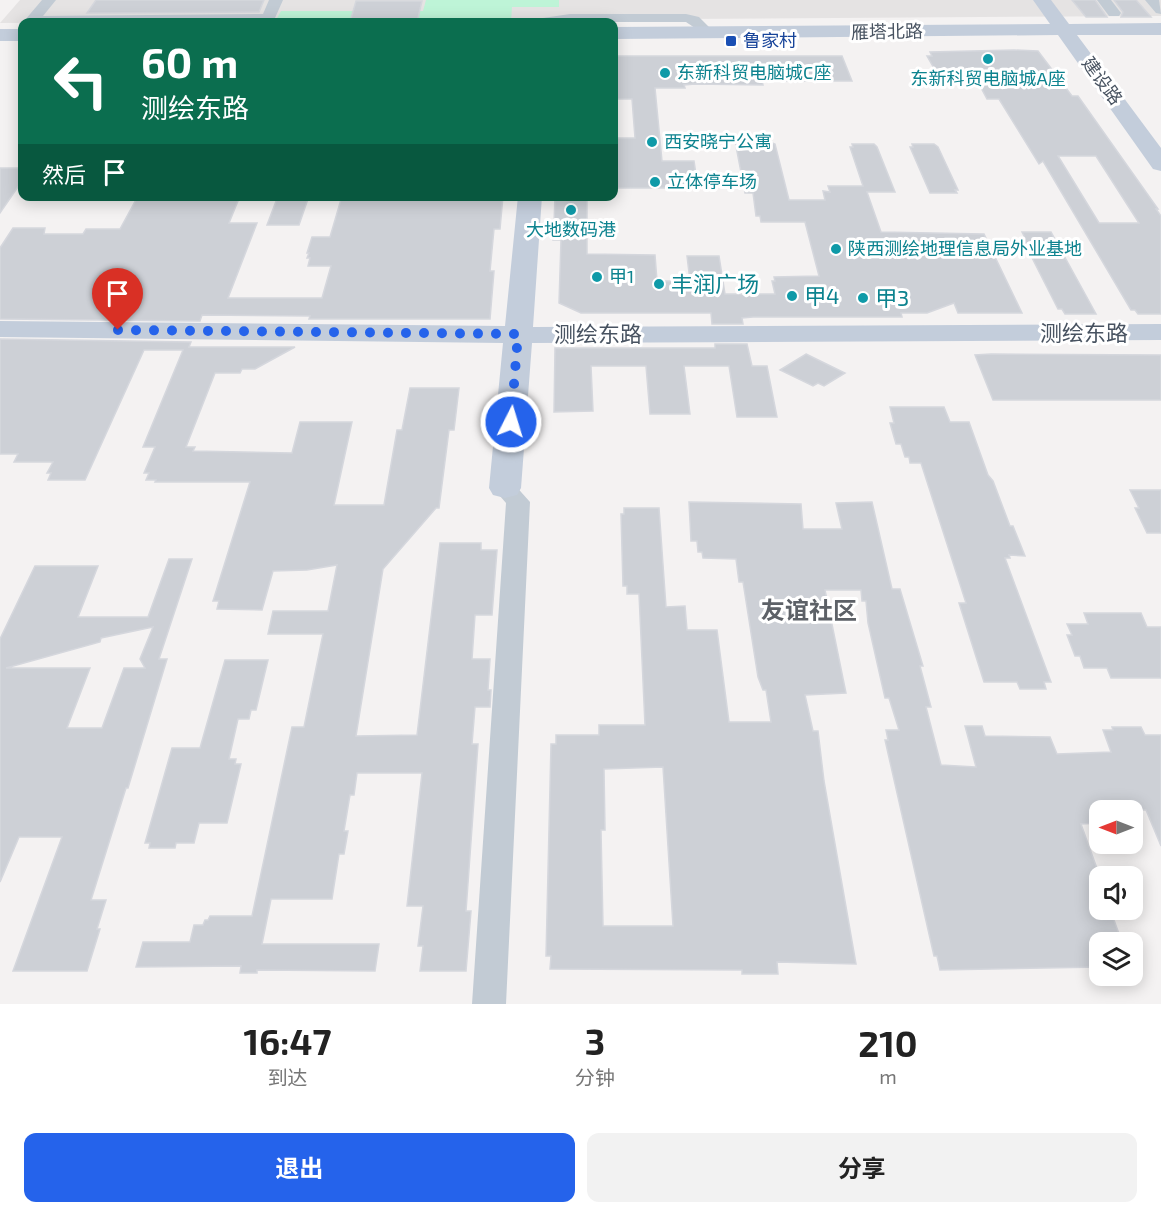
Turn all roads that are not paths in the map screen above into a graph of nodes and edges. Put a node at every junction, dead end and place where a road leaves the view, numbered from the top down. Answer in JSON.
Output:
{"nodes":[{"id":1,"x":49,"y":0,"type":"edge"},
{"id":2,"x":276,"y":0,"type":"edge"},
{"id":3,"x":622,"y":0,"type":"edge"},
{"id":4,"x":1042,"y":0,"type":"edge"},
{"id":5,"x":1104,"y":0,"type":"edge"},
{"id":6,"x":1152,"y":0,"type":"edge"},
{"id":7,"x":1161,"y":10,"type":"edge"},
{"id":8,"x":1114,"y":12,"type":"dead end"},
{"id":9,"x":34,"y":18,"type":"edge"},
{"id":10,"x":268,"y":18,"type":"edge"},
{"id":11,"x":1161,"y":24,"type":"edge"},
{"id":12,"x":618,"y":26,"type":"edge"},
{"id":13,"x":1161,"y":29,"type":"edge"},
{"id":14,"x":1065,"y":30,"type":"junction"},
{"id":15,"x":0,"y":34,"type":"edge"},
{"id":16,"x":18,"y":35,"type":"edge"},
{"id":17,"x":1161,"y":35,"type":"edge"},
{"id":18,"x":618,"y":39,"type":"edge"},
{"id":19,"x":0,"y":45,"type":"edge"},
{"id":20,"x":18,"y":45,"type":"edge"},
{"id":21,"x":1161,"y":164,"type":"edge"},
{"id":22,"x":530,"y":201,"type":"edge"},
{"id":23,"x":0,"y":329,"type":"edge"},
{"id":24,"x":1161,"y":332,"type":"edge"},
{"id":25,"x":518,"y":334,"type":"junction"},
{"id":26,"x":505,"y":488,"type":"joint"},
{"id":27,"x":489,"y":1004,"type":"edge"}],
"edges":[{"from":1,"to":9,"type":"street"},
{"from":2,"to":10,"type":"street"},
{"from":3,"to":12,"type":"street"},
{"from":4,"to":14,"type":"street","name":"建设路"},
{"from":5,"to":8,"type":"street"},
{"from":6,"to":7,"type":"street"},
{"from":11,"to":14,"type":"street"},
{"from":12,"to":14,"type":"street","name":"雁塔北路"},
{"from":13,"to":14,"type":"street","name":"雁塔北路"},
{"from":14,"to":17,"type":"street","name":"雁塔北路"},
{"from":14,"to":18,"type":"street","name":"雁塔北路"},
{"from":14,"to":21,"type":"street","name":"建设路"},
{"from":15,"to":16,"type":"street"},
{"from":19,"to":20,"type":"street"},
{"from":22,"to":25,"type":"street"},
{"from":23,"to":25,"type":"street","name":"测绘东路"},
{"from":24,"to":25,"type":"street","name":"测绘东路"},
{"from":25,"to":26,"type":"street"},
{"from":26,"to":27,"type":"street"}]}
